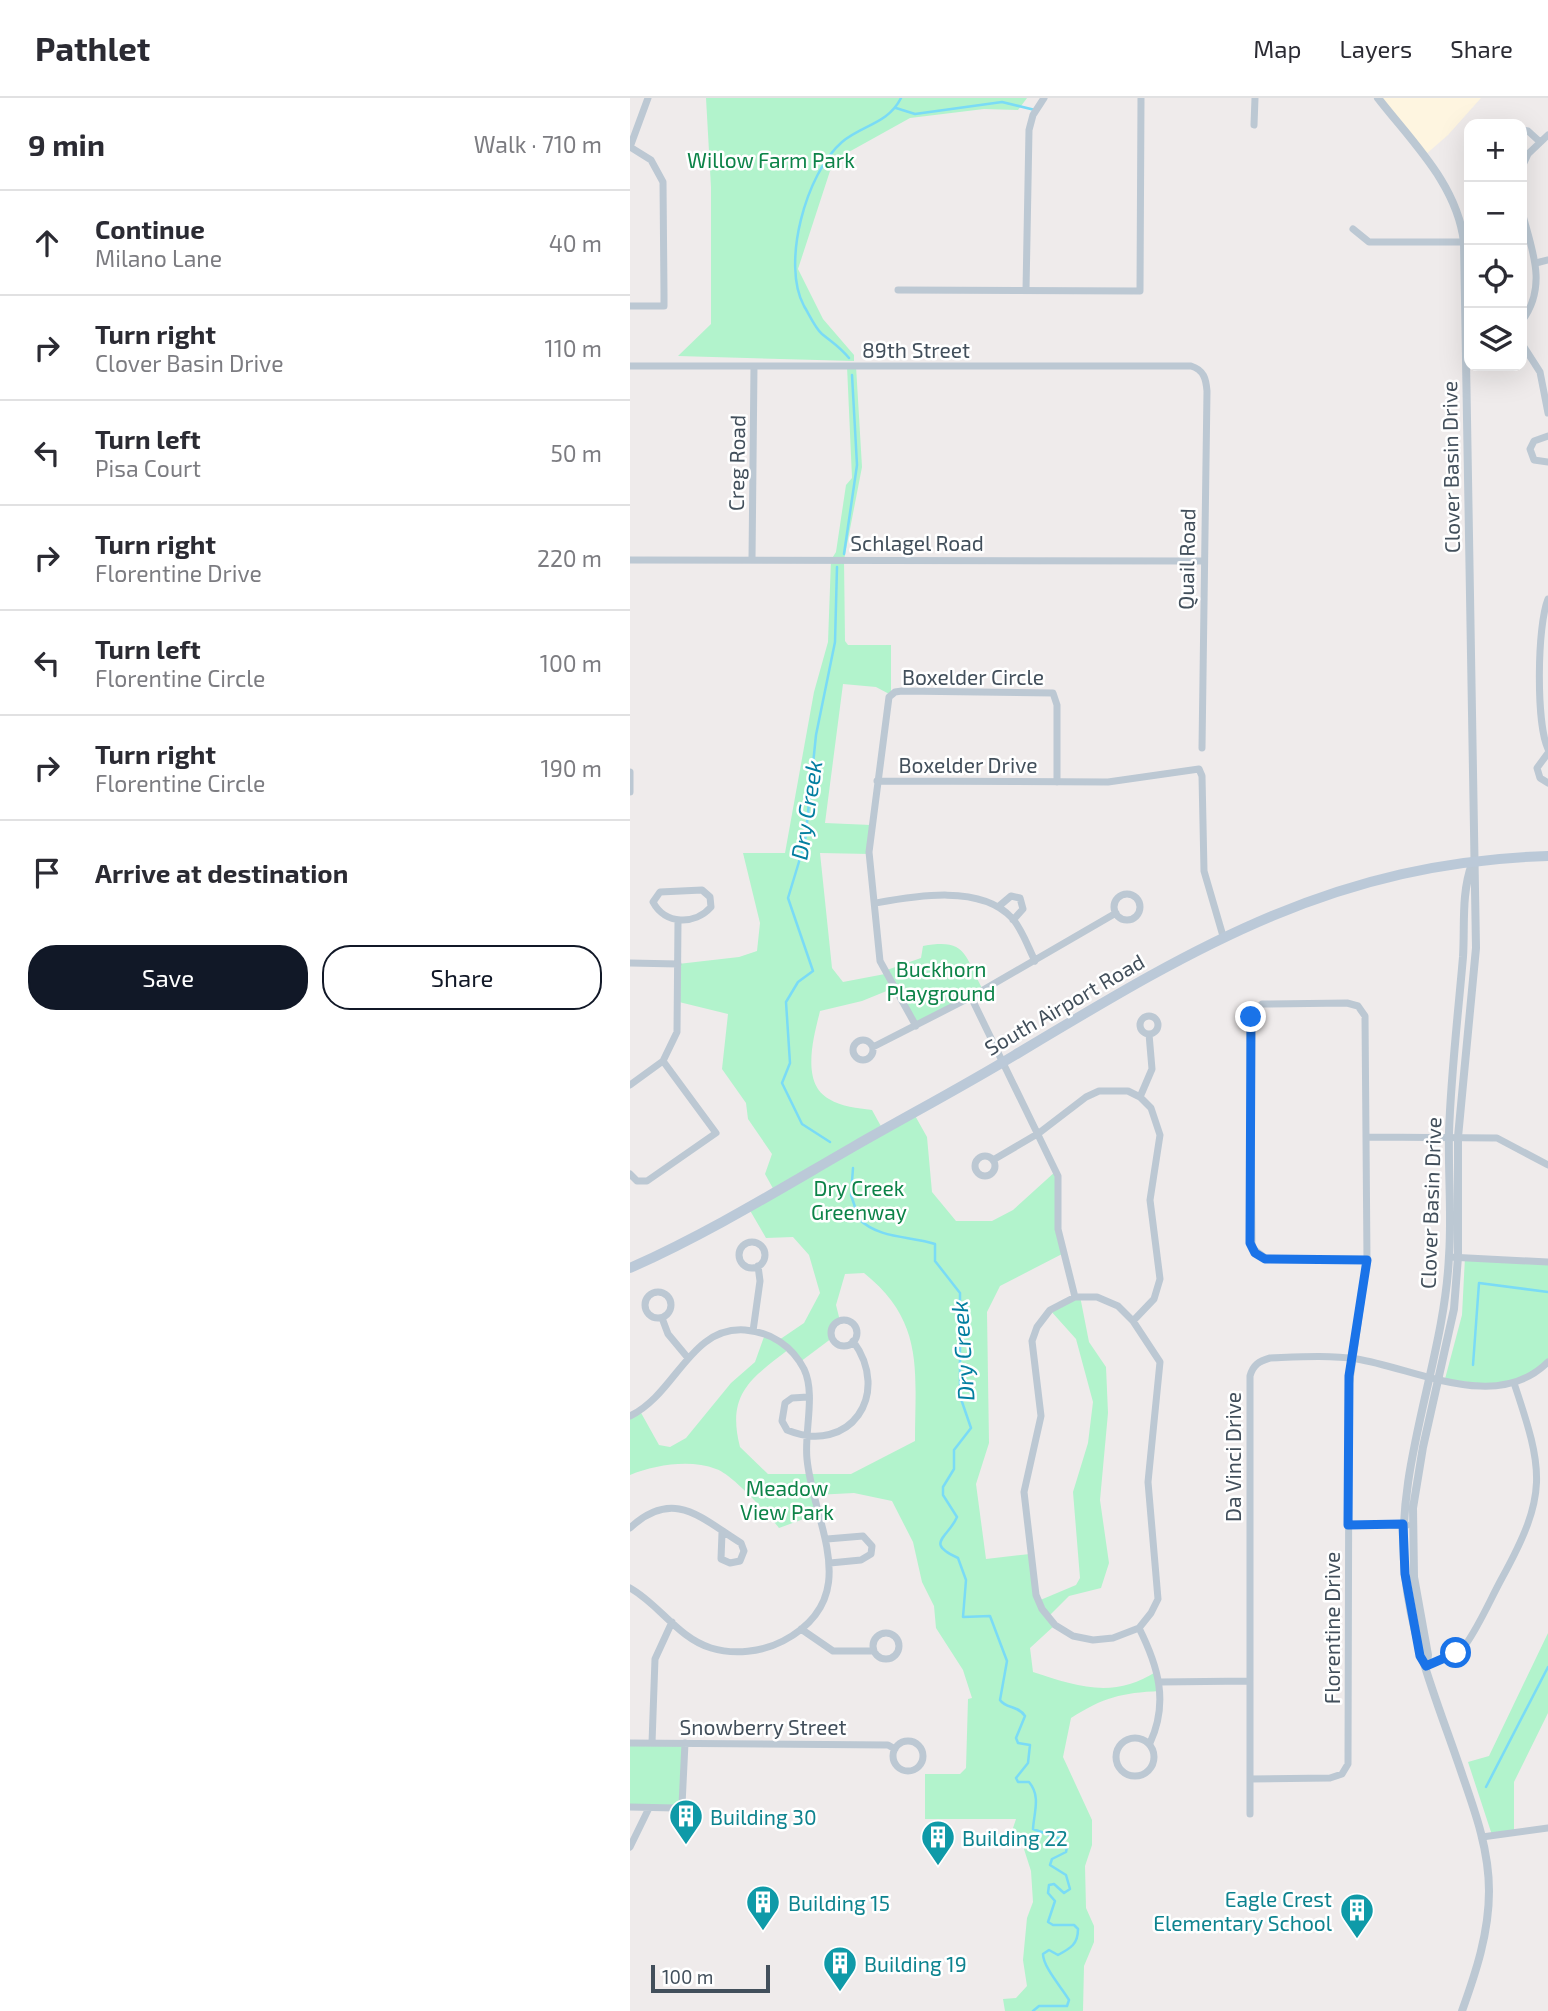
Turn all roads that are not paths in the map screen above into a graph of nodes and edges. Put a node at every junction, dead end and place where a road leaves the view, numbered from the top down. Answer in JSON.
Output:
{"nodes":[{"id":1,"x":648,"y":98,"type":"edge"},
{"id":2,"x":1044,"y":98,"type":"edge"},
{"id":3,"x":1141,"y":98,"type":"edge"},
{"id":4,"x":1255,"y":98,"type":"edge"},
{"id":5,"x":1378,"y":98,"type":"edge"},
{"id":6,"x":1254,"y":125,"type":"dead end"},
{"id":7,"x":1527,"y":132,"type":"edge"},
{"id":8,"x":1548,"y":135,"type":"edge"},
{"id":9,"x":1539,"y":141,"type":"junction"},
{"id":10,"x":630,"y":147,"type":"edge"},
{"id":11,"x":1527,"y":156,"type":"edge"},
{"id":12,"x":1353,"y":229,"type":"dead end"},
{"id":13,"x":1527,"y":230,"type":"edge"},
{"id":14,"x":1464,"y":242,"type":"joint"},
{"id":15,"x":1464,"y":245,"type":"edge"},
{"id":16,"x":1548,"y":260,"type":"edge"},
{"id":17,"x":1536,"y":263,"type":"junction"},
{"id":18,"x":898,"y":290,"type":"dead end"},
{"id":19,"x":1026,"y":290,"type":"junction"},
{"id":20,"x":630,"y":306,"type":"edge"},
{"id":21,"x":1467,"y":308,"type":"edge"},
{"id":22,"x":1527,"y":311,"type":"edge"},
{"id":23,"x":1527,"y":352,"type":"edge"},
{"id":24,"x":630,"y":366,"type":"edge"},
{"id":25,"x":754,"y":366,"type":"junction"},
{"id":26,"x":1201,"y":371,"type":"joint"},
{"id":27,"x":1468,"y":371,"type":"edge"},
{"id":28,"x":1548,"y":413,"type":"edge"},
{"id":29,"x":1548,"y":436,"type":"edge"},
{"id":30,"x":1548,"y":462,"type":"edge"},
{"id":31,"x":630,"y":560,"type":"edge"},
{"id":32,"x":752,"y":560,"type":"junction"},
{"id":33,"x":1203,"y":561,"type":"junction"},
{"id":34,"x":1548,"y":599,"type":"edge"},
{"id":35,"x":1202,"y":748,"type":"dead end"},
{"id":36,"x":1548,"y":751,"type":"edge"},
{"id":37,"x":630,"y":772,"type":"edge"},
{"id":38,"x":877,"y":780,"type":"junction"},
{"id":39,"x":1057,"y":782,"type":"junction"},
{"id":40,"x":1548,"y":783,"type":"edge"},
{"id":41,"x":630,"y":792,"type":"edge"},
{"id":42,"x":1548,"y":856,"type":"edge"},
{"id":43,"x":1473,"y":861,"type":"junction"},
{"id":44,"x":876,"y":903,"type":"junction"},
{"id":45,"x":998,"y":907,"type":"junction"},
{"id":46,"x":1116,"y":913,"type":"dead end"},
{"id":47,"x":1013,"y":920,"type":"junction"},
{"id":48,"x":678,"y":921,"type":"junction"},
{"id":49,"x":1223,"y":936,"type":"junction"},
{"id":50,"x":1035,"y":961,"type":"junction"},
{"id":51,"x":630,"y":964,"type":"edge"},
{"id":52,"x":678,"y":964,"type":"junction"},
{"id":53,"x":971,"y":997,"type":"junction"},
{"id":54,"x":916,"y":1026,"type":"junction"},
{"id":55,"x":1149,"y":1034,"type":"dead end"},
{"id":56,"x":873,"y":1047,"type":"dead end"},
{"id":57,"x":663,"y":1061,"type":"junction"},
{"id":58,"x":1003,"y":1063,"type":"junction"},
{"id":59,"x":630,"y":1085,"type":"edge"},
{"id":60,"x":1140,"y":1097,"type":"junction"},
{"id":61,"x":1040,"y":1133,"type":"junction"},
{"id":62,"x":1367,"y":1137,"type":"junction"},
{"id":63,"x":1454,"y":1137,"type":"junction"},
{"id":64,"x":993,"y":1160,"type":"dead end"},
{"id":65,"x":1548,"y":1165,"type":"edge"},
{"id":66,"x":630,"y":1174,"type":"edge"},
{"id":67,"x":1454,"y":1257,"type":"junction"},
{"id":68,"x":1367,"y":1260,"type":"junction"},
{"id":69,"x":1548,"y":1262,"type":"edge"},
{"id":70,"x":758,"y":1266,"type":"dead end"},
{"id":71,"x":630,"y":1268,"type":"edge"},
{"id":72,"x":1075,"y":1297,"type":"junction"},
{"id":73,"x":662,"y":1318,"type":"dead end"},
{"id":74,"x":1133,"y":1321,"type":"junction"},
{"id":75,"x":753,"y":1331,"type":"junction"},
{"id":76,"x":853,"y":1341,"type":"dead end"},
{"id":77,"x":688,"y":1358,"type":"junction"},
{"id":78,"x":1351,"y":1359,"type":"junction"},
{"id":79,"x":1548,"y":1362,"type":"edge"},
{"id":80,"x":1429,"y":1376,"type":"junction"},
{"id":81,"x":1439,"y":1378,"type":"junction"},
{"id":82,"x":1514,"y":1383,"type":"junction"},
{"id":83,"x":808,"y":1397,"type":"junction"},
{"id":84,"x":630,"y":1416,"type":"edge"},
{"id":85,"x":806,"y":1435,"type":"junction"},
{"id":86,"x":1403,"y":1524,"type":"junction"},
{"id":87,"x":1348,"y":1525,"type":"junction"},
{"id":88,"x":1413,"y":1525,"type":"junction"},
{"id":89,"x":630,"y":1528,"type":"edge"},
{"id":90,"x":722,"y":1533,"type":"junction"},
{"id":91,"x":827,"y":1539,"type":"junction"},
{"id":92,"x":830,"y":1563,"type":"junction"},
{"id":93,"x":630,"y":1588,"type":"edge"},
{"id":94,"x":672,"y":1622,"type":"junction"},
{"id":95,"x":1139,"y":1628,"type":"junction"},
{"id":96,"x":801,"y":1629,"type":"junction"},
{"id":97,"x":874,"y":1651,"type":"dead end"},
{"id":98,"x":1426,"y":1666,"type":"junction"},
{"id":99,"x":1250,"y":1681,"type":"junction"},
{"id":100,"x":1160,"y":1682,"type":"junction"},
{"id":101,"x":630,"y":1743,"type":"edge"},
{"id":102,"x":652,"y":1743,"type":"junction"},
{"id":103,"x":1150,"y":1743,"type":"junction"},
{"id":104,"x":685,"y":1744,"type":"junction"},
{"id":105,"x":895,"y":1749,"type":"junction"},
{"id":106,"x":1250,"y":1779,"type":"junction"},
{"id":107,"x":630,"y":1807,"type":"edge"},
{"id":108,"x":649,"y":1808,"type":"junction"},
{"id":109,"x":1250,"y":1814,"type":"dead end"},
{"id":110,"x":1548,"y":1828,"type":"edge"},
{"id":111,"x":1482,"y":1837,"type":"junction"},
{"id":112,"x":630,"y":1847,"type":"edge"},
{"id":113,"x":1462,"y":2011,"type":"edge"}],
"edges":[{"from":1,"to":10,"type":"street"},
{"from":2,"to":19,"type":"street"},
{"from":3,"to":19,"type":"street"},
{"from":4,"to":6,"type":"street"},
{"from":5,"to":14,"type":"street","name":"Clover Basin Drive"},
{"from":7,"to":9,"type":"street"},
{"from":8,"to":9,"type":"street"},
{"from":9,"to":11,"type":"street"},
{"from":10,"to":20,"type":"street"},
{"from":12,"to":14,"type":"street"},
{"from":13,"to":17,"type":"street"},
{"from":15,"to":21,"type":"street","name":"Clover Basin Drive"},
{"from":16,"to":17,"type":"street"},
{"from":17,"to":22,"type":"street"},
{"from":18,"to":19,"type":"street"},
{"from":23,"to":28,"type":"street"},
{"from":24,"to":25,"type":"street","name":"89th Street"},
{"from":25,"to":26,"type":"street","name":"89th Street"},
{"from":25,"to":32,"type":"street","name":"Creg Road"},
{"from":26,"to":33,"type":"street","name":"Quail Road"},
{"from":27,"to":43,"type":"street","name":"Clover Basin Drive"},
{"from":29,"to":30,"type":"street"},
{"from":31,"to":32,"type":"street","name":"Schlagel Road"},
{"from":32,"to":33,"type":"street","name":"Schlagel Road"},
{"from":33,"to":35,"type":"street","name":"Quail Road"},
{"from":34,"to":36,"type":"street"},
{"from":36,"to":40,"type":"street"},
{"from":37,"to":41,"type":"street"},
{"from":38,"to":39,"type":"street","name":"Boxelder Drive"},
{"from":38,"to":39,"type":"street","name":"Boxelder Circle"},
{"from":38,"to":44,"type":"street","name":"Boxelder Drive"},
{"from":39,"to":49,"type":"street","name":"Boxelder Drive"},
{"from":42,"to":43,"type":"main road","name":"South Airport Road"},
{"from":43,"to":49,"type":"main road","name":"South Airport Road"},
{"from":43,"to":63,"type":"street","name":"Clover Basin Drive"},
{"from":44,"to":45,"type":"street"},
{"from":44,"to":54,"type":"street","name":"Boxelder Drive"},
{"from":45,"to":47,"type":"street"},
{"from":45,"to":47,"type":"street"},
{"from":46,"to":50,"type":"street"},
{"from":47,"to":50,"type":"street"},
{"from":48,"to":48,"type":"street"},
{"from":48,"to":52,"type":"street"},
{"from":49,"to":58,"type":"main road","name":"South Airport Road"},
{"from":50,"to":53,"type":"street"},
{"from":51,"to":52,"type":"street"},
{"from":52,"to":57,"type":"street"},
{"from":53,"to":54,"type":"street"},
{"from":53,"to":58,"type":"street"},
{"from":54,"to":56,"type":"street"},
{"from":55,"to":60,"type":"street"},
{"from":57,"to":59,"type":"street"},
{"from":57,"to":66,"type":"street"},
{"from":58,"to":61,"type":"street"},
{"from":58,"to":71,"type":"main road","name":"South Airport Road"},
{"from":60,"to":61,"type":"street"},
{"from":60,"to":74,"type":"street"},
{"from":61,"to":64,"type":"street"},
{"from":61,"to":72,"type":"street"},
{"from":62,"to":63,"type":"street"},
{"from":62,"to":68,"type":"street","name":"Florentine Drive"},
{"from":62,"to":68,"type":"street","name":"Florentine Drive"},
{"from":63,"to":65,"type":"street"},
{"from":63,"to":67,"type":"street","name":"Clover Basin Drive"},
{"from":67,"to":69,"type":"street"},
{"from":67,"to":80,"type":"street","name":"Clover Basin Drive"},
{"from":67,"to":81,"type":"street","name":"Clover Basin Drive"},
{"from":68,"to":78,"type":"street","name":"Florentine Drive"},
{"from":70,"to":75,"type":"street"},
{"from":72,"to":74,"type":"street"},
{"from":72,"to":95,"type":"street"},
{"from":73,"to":77,"type":"street"},
{"from":74,"to":95,"type":"street"},
{"from":75,"to":77,"type":"street"},
{"from":75,"to":83,"type":"street"},
{"from":76,"to":85,"type":"street"},
{"from":77,"to":84,"type":"street"},
{"from":78,"to":80,"type":"street","name":"Da Vinci Drive"},
{"from":78,"to":87,"type":"street","name":"Florentine Drive"},
{"from":78,"to":99,"type":"street","name":"Da Vinci Drive"},
{"from":79,"to":82,"type":"street","name":"Da Vinci Drive"},
{"from":80,"to":81,"type":"street","name":"Da Vinci Drive"},
{"from":80,"to":86,"type":"street","name":"Clover Basin Drive"},
{"from":81,"to":82,"type":"street","name":"Da Vinci Drive"},
{"from":81,"to":88,"type":"street","name":"Clover Basin Drive"},
{"from":82,"to":98,"type":"street"},
{"from":83,"to":85,"type":"street"},
{"from":83,"to":85,"type":"street"},
{"from":85,"to":91,"type":"street"},
{"from":86,"to":87,"type":"street"},
{"from":86,"to":88,"type":"street"},
{"from":86,"to":98,"type":"street","name":"Clover Basin Drive"},
{"from":87,"to":106,"type":"street","name":"Florentine Drive"},
{"from":88,"to":98,"type":"street","name":"Clover Basin Drive"},
{"from":89,"to":90,"type":"street"},
{"from":90,"to":90,"type":"street"},
{"from":91,"to":92,"type":"street"},
{"from":91,"to":92,"type":"street"},
{"from":92,"to":96,"type":"street"},
{"from":93,"to":94,"type":"street"},
{"from":94,"to":96,"type":"street"},
{"from":94,"to":102,"type":"street"},
{"from":95,"to":100,"type":"street"},
{"from":96,"to":97,"type":"street"},
{"from":98,"to":111,"type":"street","name":"Clover Basin Drive"},
{"from":99,"to":100,"type":"street"},
{"from":99,"to":106,"type":"street","name":"Da Vinci Drive"},
{"from":100,"to":103,"type":"street"},
{"from":101,"to":102,"type":"street","name":"Snowberry Street"},
{"from":102,"to":104,"type":"street","name":"Snowberry Street"},
{"from":103,"to":103,"type":"street"},
{"from":104,"to":105,"type":"street","name":"Snowberry Street"},
{"from":104,"to":108,"type":"street"},
{"from":105,"to":105,"type":"street"},
{"from":106,"to":109,"type":"street","name":"Da Vinci Drive"},
{"from":107,"to":108,"type":"street"},
{"from":108,"to":112,"type":"street"},
{"from":110,"to":111,"type":"street"},
{"from":111,"to":113,"type":"street","name":"Clover Basin Drive"}]}
